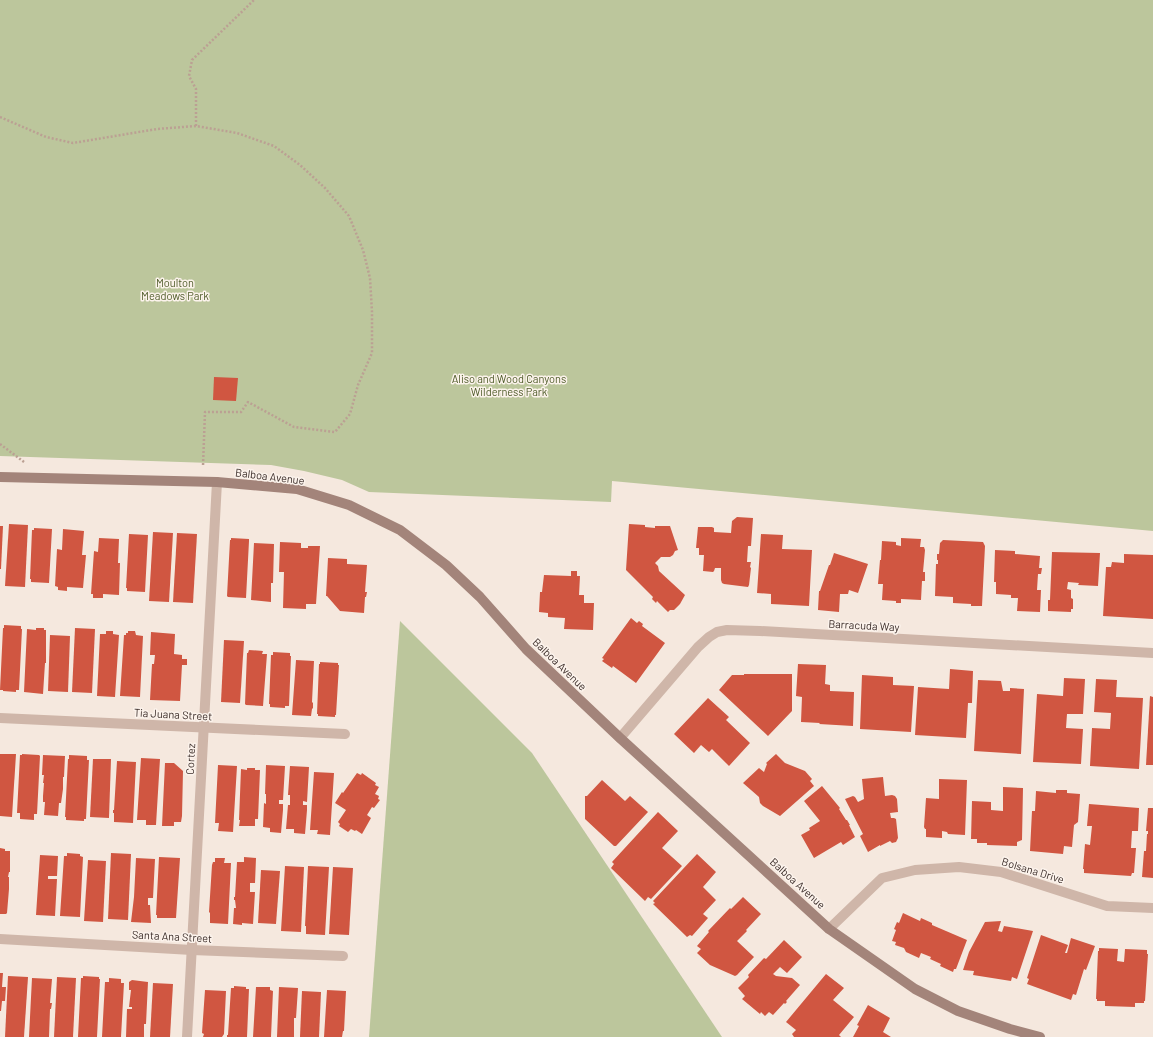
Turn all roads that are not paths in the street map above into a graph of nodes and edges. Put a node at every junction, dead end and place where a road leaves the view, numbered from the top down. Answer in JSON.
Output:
{"nodes":[{"id":1,"x":0,"y":477,"type":"edge"},
{"id":2,"x":217,"y":482,"type":"junction"},
{"id":3,"x":1153,"y":653,"type":"edge"},
{"id":4,"x":0,"y":718,"type":"edge"},
{"id":5,"x":203,"y":727,"type":"junction"},
{"id":6,"x":345,"y":734,"type":"dead end"},
{"id":7,"x":620,"y":738,"type":"junction"},
{"id":8,"x":1153,"y":908,"type":"edge"},
{"id":9,"x":830,"y":929,"type":"junction"},
{"id":10,"x":0,"y":939,"type":"edge"},
{"id":11,"x":192,"y":950,"type":"junction"},
{"id":12,"x":343,"y":956,"type":"dead end"},
{"id":13,"x":187,"y":1037,"type":"edge"},
{"id":14,"x":1040,"y":1037,"type":"edge"}],
"edges":[{"from":1,"to":2,"type":"street","name":"Balboa Avenue"},
{"from":2,"to":5,"type":"street","name":"Cortez"},
{"from":2,"to":7,"type":"street","name":"Balboa Avenue"},
{"from":3,"to":7,"type":"street","name":"Barracuda Way"},
{"from":4,"to":5,"type":"street","name":"Tia Juana Street"},
{"from":5,"to":6,"type":"street","name":"Tia Juana Street"},
{"from":5,"to":11,"type":"street","name":"Cortez"},
{"from":7,"to":9,"type":"street","name":"Balboa Avenue"},
{"from":8,"to":9,"type":"street","name":"Bolsana Drive"},
{"from":9,"to":14,"type":"street","name":"Balboa Avenue"},
{"from":10,"to":11,"type":"street","name":"Santa Ana Street"},
{"from":11,"to":12,"type":"street","name":"Santa Ana Street"},
{"from":11,"to":13,"type":"street","name":"Cortez"}]}
